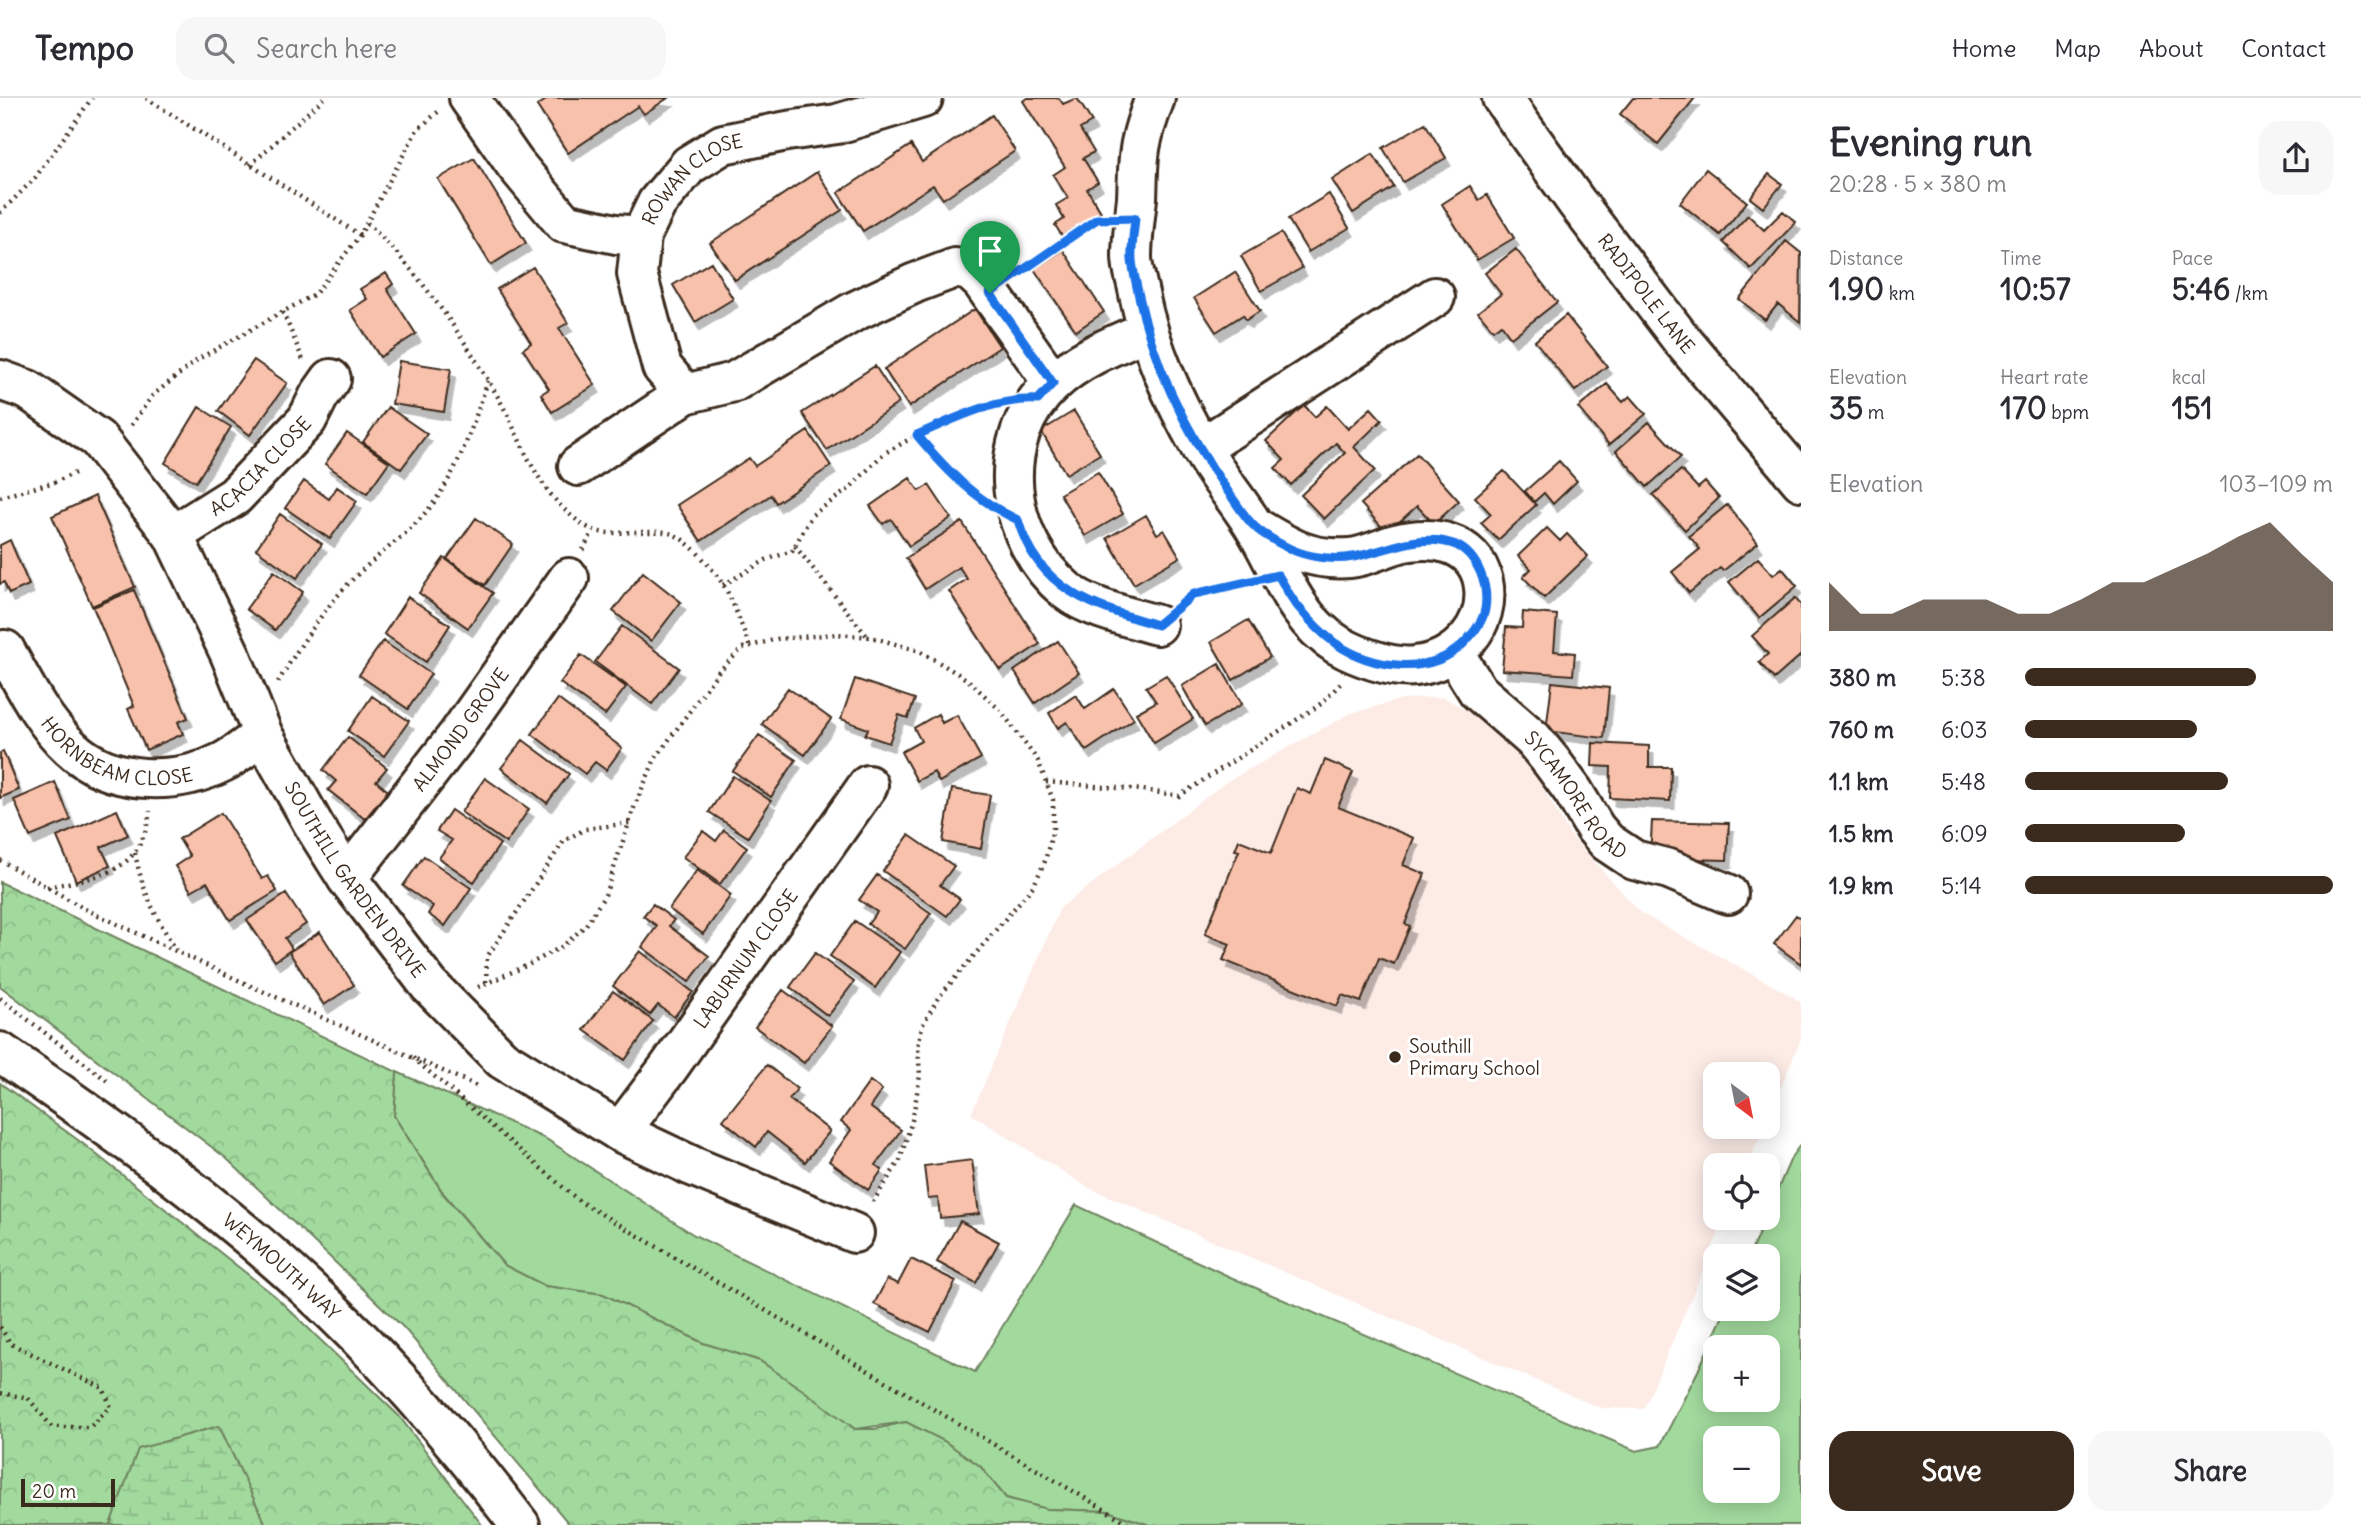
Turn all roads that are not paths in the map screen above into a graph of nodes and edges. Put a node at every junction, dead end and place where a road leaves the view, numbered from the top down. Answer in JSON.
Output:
{"nodes":[{"id":1,"x":923,"y":98,"type":"edge"},
{"id":2,"x":1155,"y":98,"type":"edge"},
{"id":3,"x":1502,"y":98,"type":"edge"},
{"id":4,"x":457,"y":102,"type":"edge"},
{"id":5,"x":641,"y":236,"type":"junction"},
{"id":6,"x":1435,"y":297,"type":"dead end"},
{"id":7,"x":1146,"y":331,"type":"junction"},
{"id":8,"x":0,"y":380,"type":"edge"},
{"id":9,"x":325,"y":387,"type":"road end"},
{"id":10,"x":1045,"y":391,"type":"junction"},
{"id":11,"x":685,"y":394,"type":"junction"},
{"id":12,"x":1201,"y":448,"type":"junction"},
{"id":13,"x":578,"y":466,"type":"dead end"},
{"id":14,"x":1801,"y":481,"type":"edge"},
{"id":15,"x":1255,"y":527,"type":"junction"},
{"id":16,"x":173,"y":536,"type":"junction"},
{"id":17,"x":569,"y":579,"type":"dead end"},
{"id":18,"x":1157,"y":625,"type":"road end"},
{"id":19,"x":5,"y":650,"type":"dead end"},
{"id":20,"x":1454,"y":653,"type":"junction"},
{"id":21,"x":257,"y":718,"type":"junction"},
{"id":22,"x":868,"y":785,"type":"dead end"},
{"id":23,"x":348,"y":878,"type":"junction"},
{"id":24,"x":1728,"y":894,"type":"dead end"},
{"id":25,"x":0,"y":1052,"type":"edge"},
{"id":26,"x":620,"y":1132,"type":"junction"},
{"id":27,"x":854,"y":1233,"type":"dead end"},
{"id":28,"x":520,"y":1525,"type":"edge"}],
"edges":[{"from":1,"to":5,"type":"main road","name":"ROWAN CLOSE"},
{"from":2,"to":7,"type":"main road"},
{"from":3,"to":14,"type":"main road","name":"RADIPOLE LANE"},
{"from":4,"to":5,"type":"main road"},
{"from":5,"to":11,"type":"main road","name":"ROWAN CLOSE"},
{"from":6,"to":12,"type":"main road"},
{"from":7,"to":10,"type":"main road"},
{"from":7,"to":12,"type":"main road"},
{"from":8,"to":16,"type":"main road","name":"SOUTHILL GARDEN DRIVE"},
{"from":9,"to":16,"type":"main road","name":"ACACIA CLOSE"},
{"from":10,"to":11,"type":"main road"},
{"from":10,"to":18,"type":"main road"},
{"from":11,"to":13,"type":"main road"},
{"from":12,"to":15,"type":"main road"},
{"from":15,"to":20,"type":"main road"},
{"from":15,"to":20,"type":"main road"},
{"from":16,"to":21,"type":"main road","name":"SOUTHILL GARDEN DRIVE"},
{"from":17,"to":23,"type":"main road","name":"ALMOND GROVE"},
{"from":19,"to":21,"type":"main road","name":"HORNBEAM CLOSE"},
{"from":20,"to":24,"type":"main road","name":"SYCAMORE ROAD"},
{"from":21,"to":23,"type":"main road","name":"SOUTHILL GARDEN DRIVE"},
{"from":22,"to":26,"type":"main road","name":"LABURNUM CLOSE"},
{"from":23,"to":26,"type":"main road","name":"SOUTHILL GARDEN DRIVE"},
{"from":25,"to":28,"type":"main road","name":"WEYMOUTH WAY"},
{"from":26,"to":27,"type":"main road","name":"SOUTHILL GARDEN DRIVE"}]}
